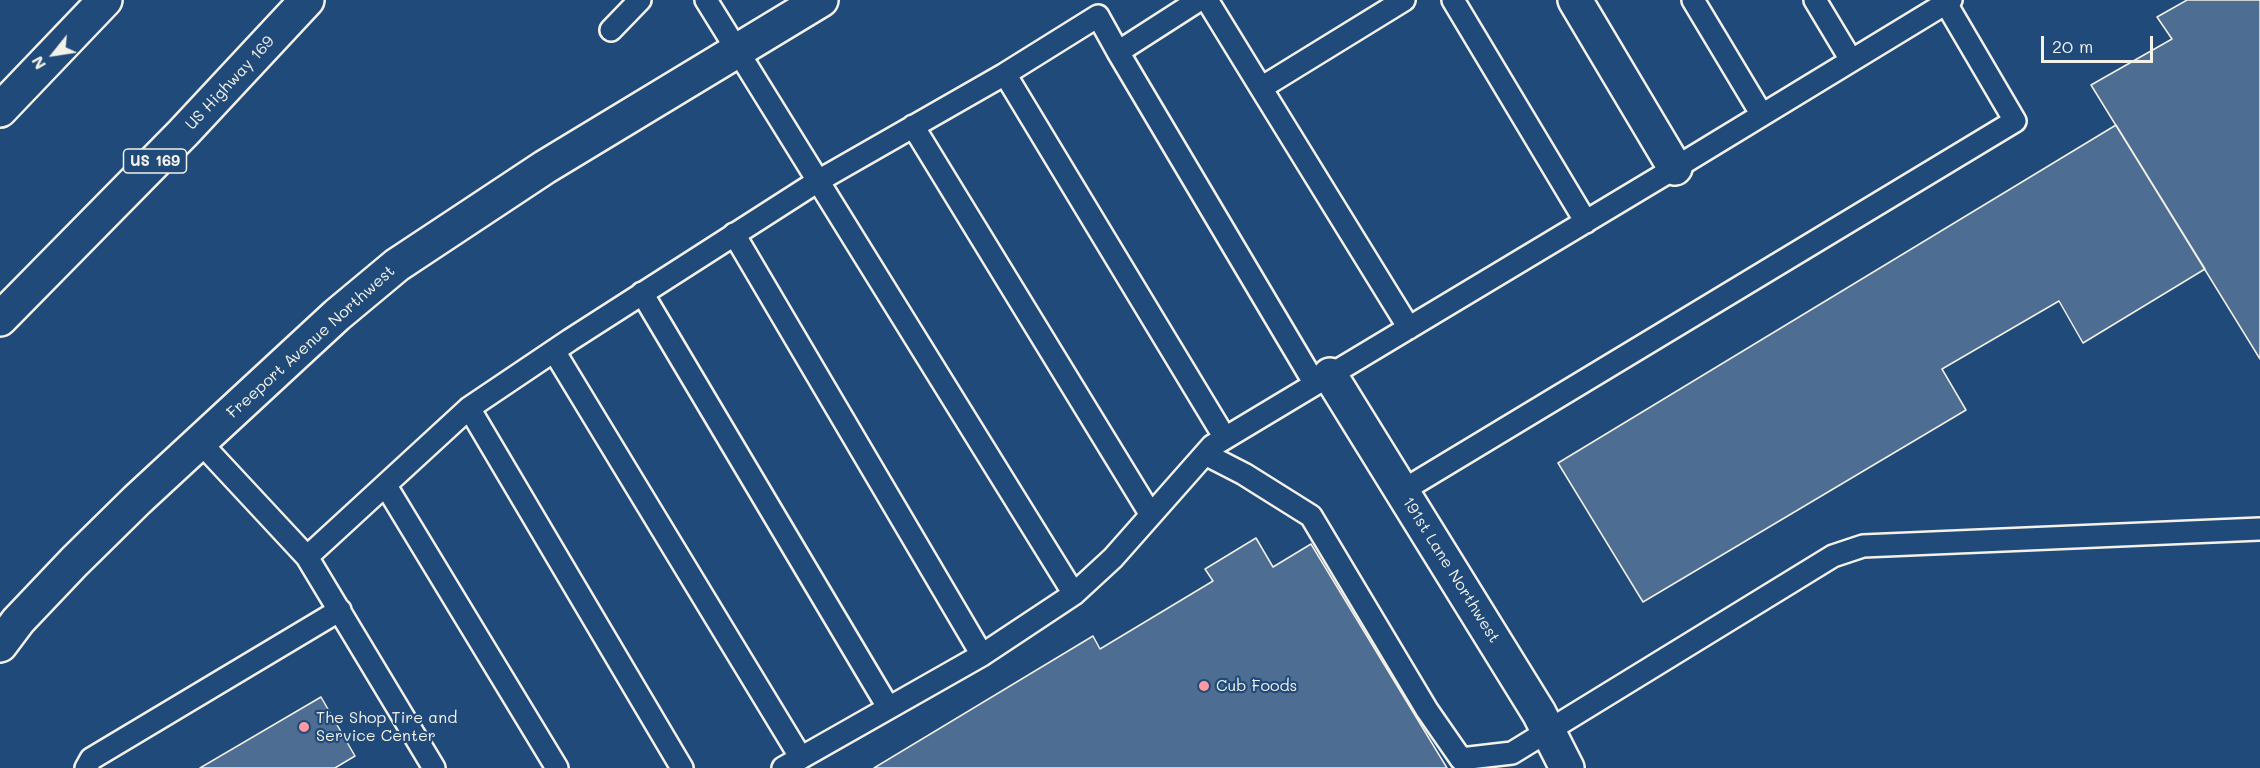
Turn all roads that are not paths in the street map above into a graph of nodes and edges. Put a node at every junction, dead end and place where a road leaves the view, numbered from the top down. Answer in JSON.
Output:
{"nodes":[{"id":1,"x":105,"y":0,"type":"edge"},
{"id":2,"x":307,"y":0,"type":"edge"},
{"id":3,"x":640,"y":0,"type":"edge"},
{"id":4,"x":706,"y":0,"type":"edge"},
{"id":5,"x":821,"y":0,"type":"edge"},
{"id":6,"x":1199,"y":0,"type":"edge"},
{"id":7,"x":1207,"y":0,"type":"edge"},
{"id":8,"x":1404,"y":0,"type":"edge"},
{"id":9,"x":1453,"y":0,"type":"edge"},
{"id":10,"x":1575,"y":0,"type":"edge"},
{"id":11,"x":1693,"y":0,"type":"edge"},
{"id":12,"x":1815,"y":0,"type":"edge"},
{"id":13,"x":1947,"y":1,"type":"edge"},
{"id":14,"x":611,"y":30,"type":"dead end"},
{"id":15,"x":738,"y":51,"type":"junction"},
{"id":16,"x":1118,"y":52,"type":"junction"},
{"id":17,"x":1851,"y":60,"type":"junction"},
{"id":18,"x":1005,"y":74,"type":"junction"},
{"id":19,"x":1261,"y":88,"type":"junction"},
{"id":20,"x":0,"y":110,"type":"edge"},
{"id":21,"x":1762,"y":115,"type":"junction"},
{"id":22,"x":913,"y":126,"type":"junction"},
{"id":23,"x":1675,"y":168,"type":"junction"},
{"id":24,"x":818,"y":181,"type":"junction"},
{"id":25,"x":1586,"y":222,"type":"junction"},
{"id":26,"x":734,"y":234,"type":"junction"},
{"id":27,"x":642,"y":293,"type":"junction"},
{"id":28,"x":0,"y":319,"type":"edge"},
{"id":29,"x":1408,"y":328,"type":"junction"},
{"id":30,"x":554,"y":351,"type":"junction"},
{"id":31,"x":1322,"y":380,"type":"junction"},
{"id":32,"x":469,"y":408,"type":"junction"},
{"id":33,"x":1225,"y":438,"type":"junction"},
{"id":34,"x":200,"y":442,"type":"junction"},
{"id":35,"x":1206,"y":454,"type":"junction"},
{"id":36,"x":386,"y":486,"type":"junction"},
{"id":37,"x":1401,"y":491,"type":"junction"},
{"id":38,"x":1151,"y":515,"type":"junction"},
{"id":39,"x":2260,"y":529,"type":"edge"},
{"id":40,"x":307,"y":557,"type":"junction"},
{"id":41,"x":1074,"y":594,"type":"junction"},
{"id":42,"x":340,"y":610,"type":"junction"},
{"id":43,"x":0,"y":645,"type":"edge"},
{"id":44,"x":982,"y":655,"type":"junction"},
{"id":45,"x":888,"y":707,"type":"junction"},
{"id":46,"x":1549,"y":731,"type":"junction"},
{"id":47,"x":792,"y":763,"type":"edge"},
{"id":48,"x":86,"y":768,"type":"edge"},
{"id":49,"x":434,"y":768,"type":"edge"},
{"id":50,"x":557,"y":768,"type":"edge"},
{"id":51,"x":682,"y":768,"type":"edge"},
{"id":52,"x":1567,"y":768,"type":"edge"}],
"edges":[{"from":1,"to":20,"type":"main road"},
{"from":2,"to":28,"type":"main road","name":"US Highway 169","number":"US 169"},
{"from":3,"to":14,"type":"lane"},
{"from":4,"to":15,"type":"lane"},
{"from":5,"to":15,"type":"main road","name":"Freeport Avenue Northwest"},
{"from":6,"to":16,"type":"lane"},
{"from":7,"to":19,"type":"lane"},
{"from":8,"to":19,"type":"lane"},
{"from":9,"to":25,"type":"lane"},
{"from":10,"to":23,"type":"main road"},
{"from":11,"to":21,"type":"lane"},
{"from":12,"to":17,"type":"lane"},
{"from":13,"to":17,"type":"lane"},
{"from":13,"to":37,"type":"lane"},
{"from":15,"to":24,"type":"lane"},
{"from":15,"to":34,"type":"main road","name":"Freeport Avenue Northwest"},
{"from":16,"to":18,"type":"lane"},
{"from":16,"to":31,"type":"lane"},
{"from":17,"to":21,"type":"lane"},
{"from":18,"to":22,"type":"lane"},
{"from":18,"to":33,"type":"lane"},
{"from":19,"to":29,"type":"lane"},
{"from":21,"to":23,"type":"lane"},
{"from":22,"to":24,"type":"lane"},
{"from":22,"to":38,"type":"lane"},
{"from":23,"to":25,"type":"lane"},
{"from":24,"to":26,"type":"lane"},
{"from":24,"to":41,"type":"lane"},
{"from":25,"to":29,"type":"lane"},
{"from":26,"to":27,"type":"lane"},
{"from":26,"to":44,"type":"lane"},
{"from":27,"to":30,"type":"lane"},
{"from":27,"to":45,"type":"lane"},
{"from":29,"to":31,"type":"lane"},
{"from":30,"to":32,"type":"lane"},
{"from":30,"to":47,"type":"lane"},
{"from":31,"to":33,"type":"lane"},
{"from":31,"to":37,"type":"main road","name":"191st Lane Northwest"},
{"from":32,"to":36,"type":"lane"},
{"from":32,"to":51,"type":"lane"},
{"from":33,"to":35,"type":"lane"},
{"from":34,"to":40,"type":"lane"},
{"from":34,"to":43,"type":"main road","name":"Freeport Avenue Northwest"},
{"from":35,"to":38,"type":"lane"},
{"from":35,"to":46,"type":"lane"},
{"from":36,"to":40,"type":"lane"},
{"from":36,"to":50,"type":"lane"},
{"from":37,"to":46,"type":"main road","name":"191st Lane Northwest"},
{"from":38,"to":41,"type":"lane"},
{"from":39,"to":46,"type":"lane"},
{"from":40,"to":42,"type":"lane"},
{"from":41,"to":44,"type":"lane"},
{"from":42,"to":48,"type":"lane"},
{"from":42,"to":49,"type":"lane"},
{"from":44,"to":45,"type":"lane"},
{"from":45,"to":47,"type":"lane"},
{"from":46,"to":52,"type":"main road","name":"191st Lane Northwest"}]}
